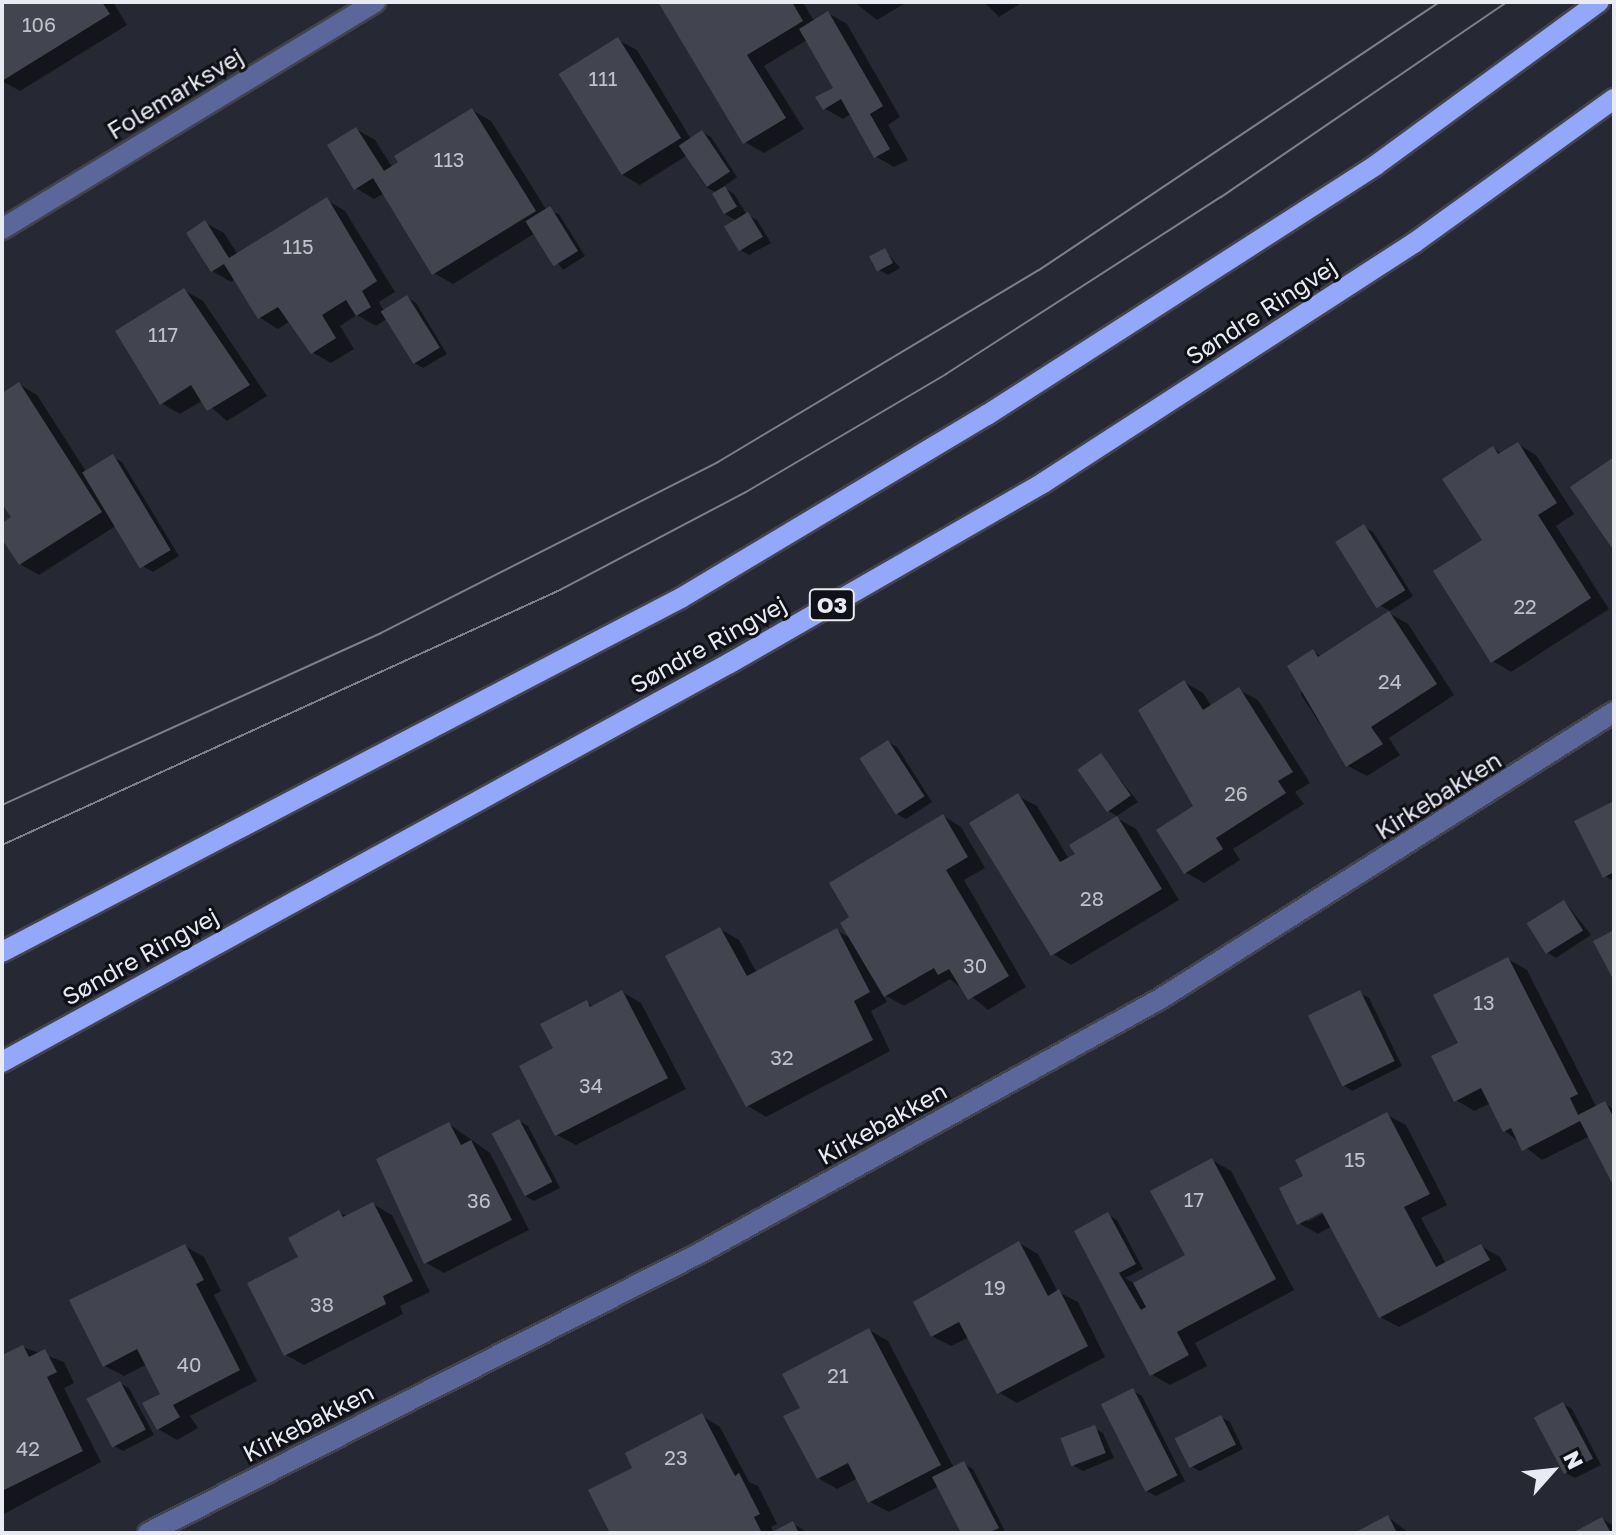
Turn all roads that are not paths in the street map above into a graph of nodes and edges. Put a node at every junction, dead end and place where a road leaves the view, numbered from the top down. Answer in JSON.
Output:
{"nodes":[{"id":1,"x":376,"y":2,"type":"edge"},
{"id":2,"x":1599,"y":2,"type":"edge"},
{"id":3,"x":1614,"y":99,"type":"edge"},
{"id":4,"x":2,"y":229,"type":"edge"},
{"id":5,"x":1614,"y":712,"type":"edge"},
{"id":6,"x":2,"y":952,"type":"edge"},
{"id":7,"x":2,"y":1062,"type":"edge"},
{"id":8,"x":148,"y":1533,"type":"edge"}],
"edges":[{"from":1,"to":4,"type":"street","name":"Folemarksvej"},
{"from":2,"to":6,"type":"main road"},
{"from":3,"to":7,"type":"main road","name":"Søndre Ringvej","number":"O3"},
{"from":5,"to":8,"type":"street","name":"Kirkebakken"}]}
